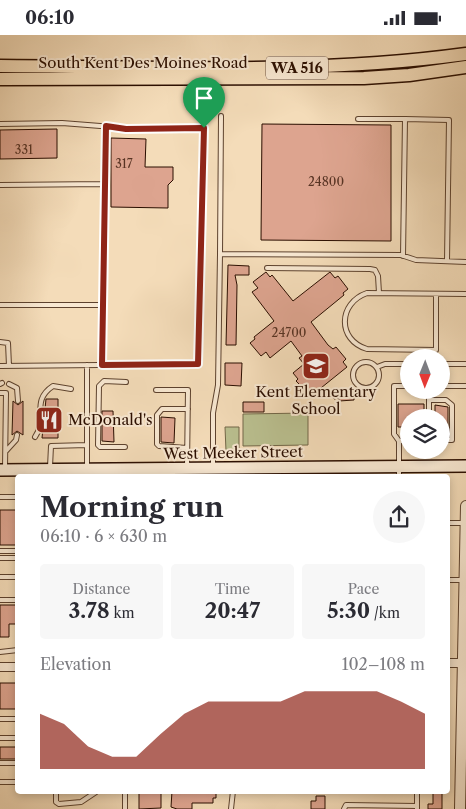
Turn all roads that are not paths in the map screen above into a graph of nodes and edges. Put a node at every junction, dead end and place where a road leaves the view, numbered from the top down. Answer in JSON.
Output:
{"nodes":[{"id":1,"x":466,"y":54,"type":"edge"},
{"id":2,"x":0,"y":66,"type":"edge"},
{"id":3,"x":466,"y":67,"type":"edge"},
{"id":4,"x":0,"y":79,"type":"edge"},
{"id":5,"x":221,"y":116,"type":"dead end"},
{"id":6,"x":358,"y":119,"type":"dead end"},
{"id":7,"x":405,"y":119,"type":"junction"},
{"id":8,"x":0,"y":124,"type":"edge"},
{"id":9,"x":106,"y":126,"type":"junction"},
{"id":10,"x":104,"y":184,"type":"junction"},
{"id":11,"x":0,"y":185,"type":"edge"},
{"id":12,"x":220,"y":254,"type":"junction"},
{"id":13,"x":403,"y":256,"type":"junction"},
{"id":14,"x":447,"y":261,"type":"junction"},
{"id":15,"x":466,"y":262,"type":"edge"},
{"id":16,"x":267,"y":268,"type":"dead end"},
{"id":17,"x":379,"y":293,"type":"junction"},
{"id":18,"x":436,"y":294,"type":"junction"},
{"id":19,"x":466,"y":294,"type":"edge"},
{"id":20,"x":0,"y":305,"type":"edge"},
{"id":21,"x":103,"y":305,"type":"junction"},
{"id":22,"x":0,"y":342,"type":"edge"},
{"id":23,"x":400,"y":364,"type":"edge"},
{"id":24,"x":450,"y":364,"type":"edge"},
{"id":25,"x":466,"y":364,"type":"edge"},
{"id":26,"x":87,"y":365,"type":"junction"},
{"id":27,"x":102,"y":365,"type":"junction"},
{"id":28,"x":0,"y":366,"type":"edge"},
{"id":29,"x":9,"y":366,"type":"junction"},
{"id":30,"x":377,"y":367,"type":"junction"},
{"id":31,"x":126,"y":382,"type":"dead end"},
{"id":32,"x":9,"y":384,"type":"dead end"},
{"id":33,"x":400,"y":386,"type":"edge"},
{"id":34,"x":450,"y":386,"type":"edge"},
{"id":35,"x":466,"y":386,"type":"edge"},
{"id":36,"x":71,"y":389,"type":"dead end"},
{"id":37,"x":156,"y":390,"type":"dead end"},
{"id":38,"x":0,"y":393,"type":"edge"},
{"id":39,"x":18,"y":401,"type":"dead end"},
{"id":40,"x":429,"y":401,"type":"joint"},
{"id":41,"x":188,"y":409,"type":"junction"},
{"id":42,"x":429,"y":409,"type":"edge"},
{"id":43,"x":17,"y":435,"type":"dead end"},
{"id":44,"x":35,"y":437,"type":"dead end"},
{"id":45,"x":450,"y":440,"type":"edge"},
{"id":46,"x":399,"y":441,"type":"joint"},
{"id":47,"x":0,"y":445,"type":"edge"},
{"id":48,"x":6,"y":445,"type":"junction"},
{"id":49,"x":87,"y":445,"type":"junction"},
{"id":50,"x":125,"y":447,"type":"dead end"},
{"id":51,"x":187,"y":448,"type":"junction"},
{"id":52,"x":6,"y":452,"type":"junction"},
{"id":53,"x":466,"y":466,"type":"edge"},
{"id":54,"x":187,"y":468,"type":"junction"},
{"id":55,"x":212,"y":468,"type":"junction"},
{"id":56,"x":50,"y":469,"type":"junction"},
{"id":57,"x":87,"y":469,"type":"junction"},
{"id":58,"x":3,"y":470,"type":"edge"},
{"id":59,"x":399,"y":471,"type":"edge"},
{"id":60,"x":236,"y":472,"type":"edge"},
{"id":61,"x":107,"y":473,"type":"edge"},
{"id":62,"x":0,"y":497,"type":"edge"},
{"id":63,"x":15,"y":497,"type":"edge"},
{"id":64,"x":466,"y":506,"type":"edge"},
{"id":65,"x":450,"y":523,"type":"edge"},
{"id":66,"x":466,"y":523,"type":"edge"},
{"id":67,"x":466,"y":534,"type":"edge"},
{"id":68,"x":0,"y":551,"type":"edge"},
{"id":69,"x":15,"y":551,"type":"edge"},
{"id":70,"x":0,"y":558,"type":"edge"},
{"id":71,"x":15,"y":558,"type":"edge"},
{"id":72,"x":0,"y":577,"type":"edge"},
{"id":73,"x":15,"y":577,"type":"edge"},
{"id":74,"x":464,"y":579,"type":"junction"},
{"id":75,"x":450,"y":580,"type":"edge"},
{"id":76,"x":465,"y":596,"type":"edge"},
{"id":77,"x":0,"y":600,"type":"edge"},
{"id":78,"x":15,"y":600,"type":"edge"},
{"id":79,"x":15,"y":650,"type":"edge"},
{"id":80,"x":0,"y":652,"type":"edge"},
{"id":81,"x":450,"y":663,"type":"edge"},
{"id":82,"x":463,"y":663,"type":"junction"},
{"id":83,"x":0,"y":667,"type":"edge"},
{"id":84,"x":15,"y":667,"type":"edge"},
{"id":85,"x":0,"y":719,"type":"edge"},
{"id":86,"x":15,"y":719,"type":"edge"},
{"id":87,"x":0,"y":738,"type":"edge"},
{"id":88,"x":15,"y":738,"type":"edge"},
{"id":89,"x":463,"y":750,"type":"edge"},
{"id":90,"x":0,"y":763,"type":"edge"},
{"id":91,"x":15,"y":763,"type":"edge"},
{"id":92,"x":0,"y":782,"type":"edge"},
{"id":93,"x":15,"y":782,"type":"edge"},
{"id":94,"x":56,"y":794,"type":"edge"},
{"id":95,"x":94,"y":794,"type":"edge"},
{"id":96,"x":125,"y":794,"type":"edge"},
{"id":97,"x":232,"y":794,"type":"edge"},
{"id":98,"x":418,"y":794,"type":"edge"},
{"id":99,"x":417,"y":807,"type":"edge"},
{"id":100,"x":125,"y":809,"type":"edge"},
{"id":101,"x":231,"y":809,"type":"edge"},
{"id":102,"x":344,"y":809,"type":"edge"},
{"id":103,"x":460,"y":809,"type":"edge"}],
"edges":[{"from":1,"to":2,"type":"highway","name":"South Kent Des Moines Road","number":"WA 516"},
{"from":3,"to":4,"type":"highway","name":"South Kent Des Moines Road","number":"WA 516"},
{"from":5,"to":12,"type":"lane"},
{"from":6,"to":7,"type":"lane"},
{"from":7,"to":13,"type":"lane"},
{"from":7,"to":14,"type":"lane"},
{"from":8,"to":9,"type":"lane"},
{"from":9,"to":10,"type":"lane"},
{"from":9,"to":27,"type":"lane"},
{"from":10,"to":11,"type":"lane"},
{"from":10,"to":21,"type":"lane"},
{"from":12,"to":13,"type":"lane"},
{"from":12,"to":55,"type":"lane"},
{"from":13,"to":14,"type":"lane"},
{"from":14,"to":15,"type":"lane"},
{"from":16,"to":17,"type":"lane"},
{"from":17,"to":18,"type":"lane"},
{"from":17,"to":18,"type":"lane"},
{"from":18,"to":19,"type":"lane"},
{"from":20,"to":21,"type":"lane"},
{"from":21,"to":27,"type":"lane"},
{"from":22,"to":29,"type":"lane"},
{"from":23,"to":30,"type":"lane"},
{"from":24,"to":25,"type":"lane"},
{"from":26,"to":27,"type":"lane"},
{"from":26,"to":29,"type":"lane"},
{"from":26,"to":49,"type":"lane"},
{"from":28,"to":29,"type":"lane"},
{"from":30,"to":30,"type":"lane"},
{"from":31,"to":50,"type":"lane"},
{"from":32,"to":39,"type":"lane"},
{"from":33,"to":46,"type":"lane"},
{"from":34,"to":35,"type":"lane"},
{"from":36,"to":44,"type":"lane"},
{"from":37,"to":41,"type":"lane"},
{"from":38,"to":48,"type":"lane"},
{"from":40,"to":42,"type":"lane"},
{"from":40,"to":45,"type":"lane"},
{"from":41,"to":51,"type":"lane"},
{"from":41,"to":51,"type":"lane"},
{"from":43,"to":52,"type":"lane"},
{"from":46,"to":59,"type":"lane"},
{"from":47,"to":48,"type":"lane"},
{"from":48,"to":52,"type":"lane"},
{"from":49,"to":56,"type":"lane"},
{"from":49,"to":57,"type":"lane"},
{"from":51,"to":54,"type":"lane"},
{"from":52,"to":58,"type":"lane"},
{"from":53,"to":59,"type":"main road","name":"West Meeker Street"},
{"from":54,"to":55,"type":"main road","name":"West Meeker Street"},
{"from":54,"to":61,"type":"main road","name":"West Meeker Street"},
{"from":55,"to":60,"type":"main road","name":"West Meeker Street"},
{"from":56,"to":57,"type":"main road","name":"West Meeker Street"},
{"from":56,"to":58,"type":"main road","name":"West Meeker Street"},
{"from":57,"to":61,"type":"main road","name":"West Meeker Street"},
{"from":59,"to":60,"type":"main road","name":"West Meeker Street"},
{"from":62,"to":63,"type":"lane"},
{"from":64,"to":66,"type":"street"},
{"from":65,"to":66,"type":"lane"},
{"from":66,"to":67,"type":"street"},
{"from":67,"to":74,"type":"street"},
{"from":68,"to":69,"type":"lane"},
{"from":70,"to":71,"type":"lane"},
{"from":72,"to":73,"type":"lane"},
{"from":74,"to":75,"type":"lane"},
{"from":74,"to":76,"type":"street"},
{"from":76,"to":82,"type":"street"},
{"from":77,"to":78,"type":"lane"},
{"from":79,"to":80,"type":"lane"},
{"from":81,"to":82,"type":"street"},
{"from":82,"to":89,"type":"street"},
{"from":83,"to":84,"type":"street"},
{"from":85,"to":86,"type":"lane"},
{"from":87,"to":88,"type":"lane"},
{"from":89,"to":103,"type":"street"},
{"from":90,"to":91,"type":"lane"},
{"from":92,"to":93,"type":"lane"},
{"from":94,"to":95,"type":"lane"},
{"from":96,"to":100,"type":"lane"},
{"from":97,"to":101,"type":"lane"},
{"from":98,"to":99,"type":"lane"},
{"from":99,"to":102,"type":"lane"}]}
